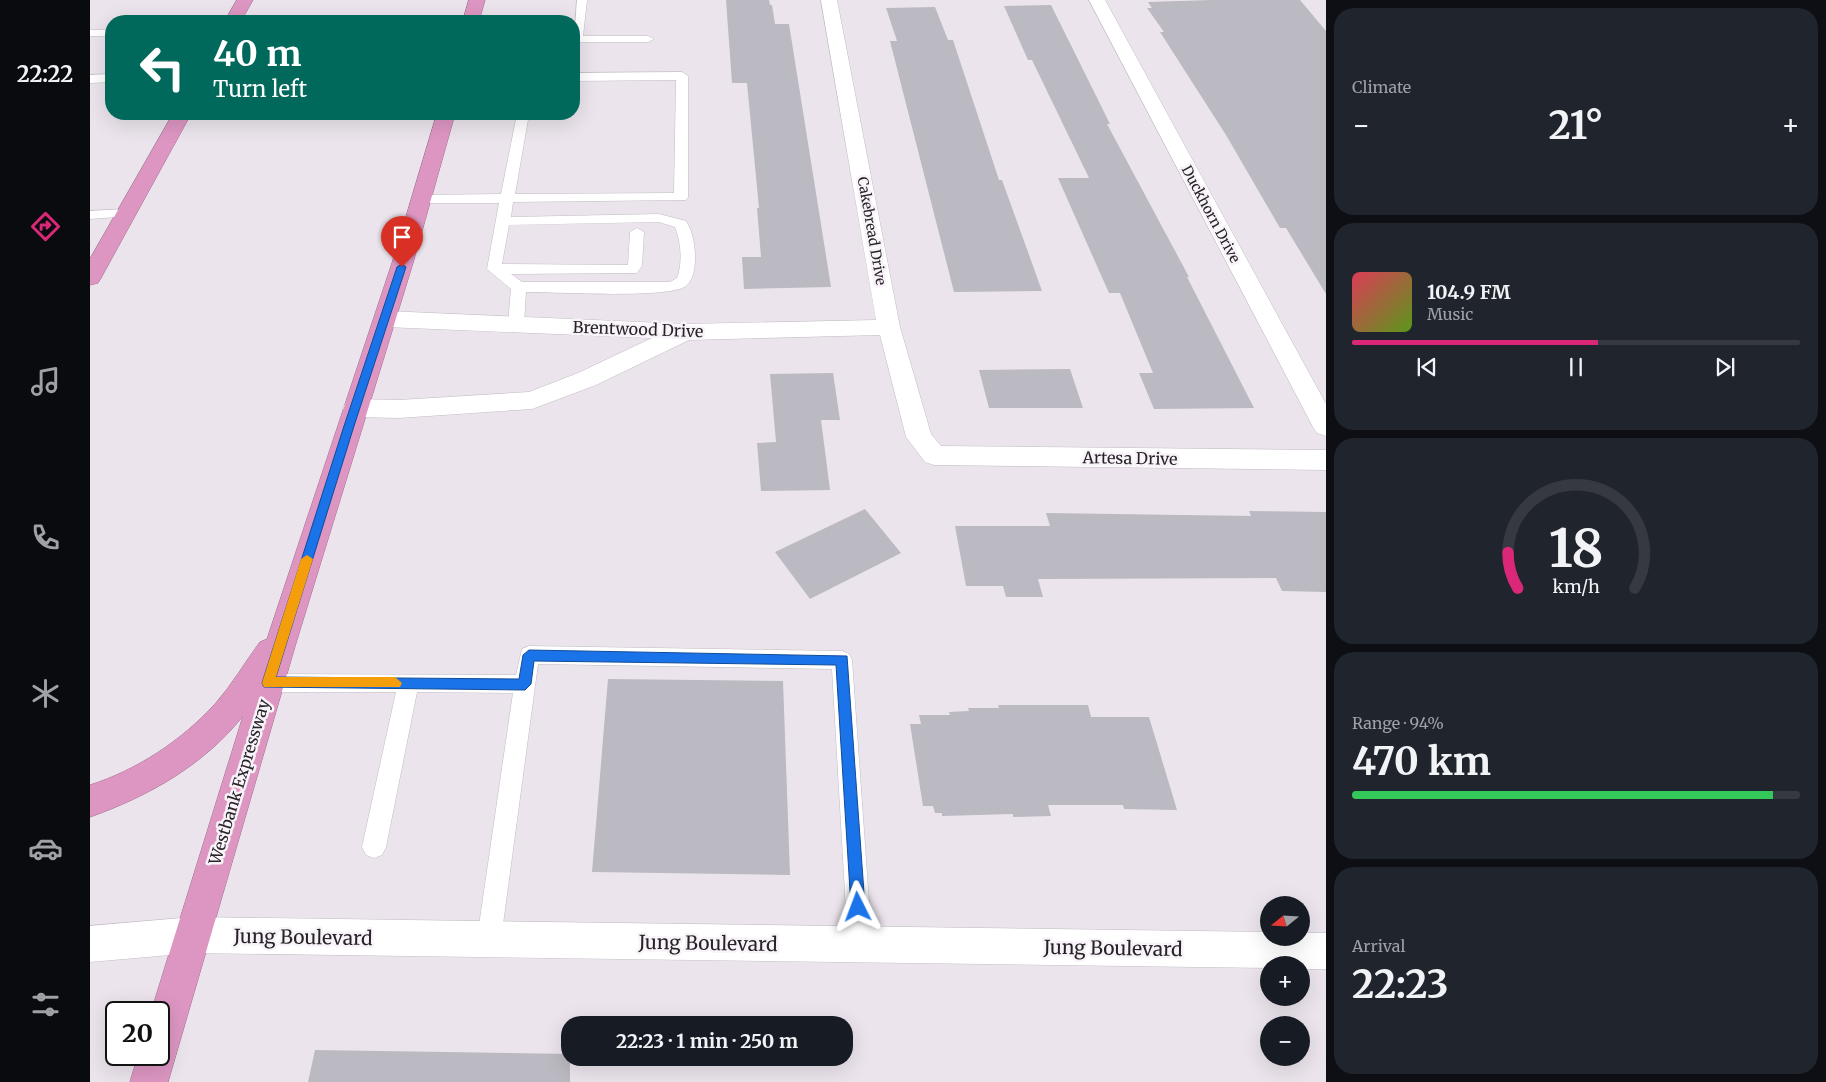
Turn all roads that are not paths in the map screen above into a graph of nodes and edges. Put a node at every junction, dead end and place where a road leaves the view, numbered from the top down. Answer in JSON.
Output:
{"nodes":[{"id":1,"x":245,"y":0,"type":"edge"},
{"id":2,"x":477,"y":0,"type":"edge"},
{"id":3,"x":582,"y":0,"type":"edge"},
{"id":4,"x":830,"y":0,"type":"edge"},
{"id":5,"x":1097,"y":0,"type":"edge"},
{"id":6,"x":237,"y":15,"type":"edge"},
{"id":7,"x":473,"y":15,"type":"edge"},
{"id":8,"x":579,"y":15,"type":"edge"},
{"id":9,"x":90,"y":33,"type":"edge"},
{"id":10,"x":105,"y":33,"type":"edge"},
{"id":11,"x":580,"y":39,"type":"edge"},
{"id":12,"x":648,"y":39,"type":"dead end"},
{"id":13,"x":580,"y":77,"type":"edge"},
{"id":14,"x":105,"y":78,"type":"edge"},
{"id":15,"x":90,"y":79,"type":"edge"},
{"id":16,"x":179,"y":120,"type":"edge"},
{"id":17,"x":444,"y":120,"type":"edge"},
{"id":18,"x":522,"y":120,"type":"edge"},
{"id":19,"x":506,"y":198,"type":"junction"},
{"id":20,"x":423,"y":199,"type":"junction"},
{"id":21,"x":126,"y":213,"type":"junction"},
{"id":22,"x":90,"y":215,"type":"edge"},
{"id":23,"x":503,"y":221,"type":"junction"},
{"id":24,"x":637,"y":232,"type":"dead end"},
{"id":25,"x":494,"y":269,"type":"junction"},
{"id":26,"x":90,"y":278,"type":"edge"},
{"id":27,"x":518,"y":287,"type":"junction"},
{"id":28,"x":386,"y":318,"type":"junction"},
{"id":29,"x":516,"y":324,"type":"junction"},
{"id":30,"x":889,"y":327,"type":"junction"},
{"id":31,"x":685,"y":332,"type":"junction"},
{"id":32,"x":355,"y":408,"type":"junction"},
{"id":33,"x":1326,"y":427,"type":"edge"},
{"id":34,"x":934,"y":455,"type":"joint"},
{"id":35,"x":1326,"y":460,"type":"edge"},
{"id":36,"x":284,"y":633,"type":"junction"},
{"id":37,"x":268,"y":683,"type":"junction"},
{"id":38,"x":408,"y":683,"type":"junction"},
{"id":39,"x":525,"y":684,"type":"junction"},
{"id":40,"x":90,"y":801,"type":"edge"},
{"id":41,"x":374,"y":847,"type":"dead end"},
{"id":42,"x":193,"y":935,"type":"junction"},
{"id":43,"x":489,"y":939,"type":"junction"},
{"id":44,"x":90,"y":944,"type":"edge"},
{"id":45,"x":860,"y":945,"type":"junction"},
{"id":46,"x":1326,"y":951,"type":"edge"},
{"id":47,"x":170,"y":1013,"type":"edge"},
{"id":48,"x":154,"y":1066,"type":"edge"},
{"id":49,"x":149,"y":1082,"type":"edge"}],
"edges":[{"from":1,"to":6,"type":"highway"},
{"from":2,"to":7,"type":"highway"},
{"from":3,"to":8,"type":"lane"},
{"from":4,"to":30,"type":"street","name":"Cakebread Drive"},
{"from":5,"to":33,"type":"street","name":"Duckhorn Drive"},
{"from":9,"to":10,"type":"lane"},
{"from":11,"to":12,"type":"lane"},
{"from":13,"to":19,"type":"lane"},
{"from":14,"to":15,"type":"lane"},
{"from":16,"to":21,"type":"highway"},
{"from":17,"to":20,"type":"highway","name":"Westbank Expressway"},
{"from":18,"to":19,"type":"lane"},
{"from":19,"to":20,"type":"lane"},
{"from":19,"to":23,"type":"lane"},
{"from":20,"to":28,"type":"highway","name":"Westbank Expressway"},
{"from":21,"to":22,"type":"lane"},
{"from":21,"to":26,"type":"highway"},
{"from":23,"to":25,"type":"lane"},
{"from":23,"to":27,"type":"lane"},
{"from":24,"to":25,"type":"lane"},
{"from":25,"to":27,"type":"lane"},
{"from":27,"to":29,"type":"lane"},
{"from":28,"to":29,"type":"street","name":"Brentwood Drive"},
{"from":28,"to":32,"type":"highway","name":"Westbank Expressway"},
{"from":29,"to":31,"type":"street","name":"Brentwood Drive"},
{"from":30,"to":31,"type":"street","name":"Brentwood Drive"},
{"from":30,"to":34,"type":"street","name":"Cakebread Drive"},
{"from":31,"to":32,"type":"street"},
{"from":32,"to":36,"type":"highway","name":"Westbank Expressway"},
{"from":34,"to":35,"type":"street","name":"Artesa Drive"},
{"from":36,"to":37,"type":"highway","name":"Westbank Expressway"},
{"from":36,"to":40,"type":"highway"},
{"from":37,"to":38,"type":"lane"},
{"from":37,"to":42,"type":"highway","name":"Westbank Expressway"},
{"from":38,"to":39,"type":"lane"},
{"from":38,"to":41,"type":"lane"},
{"from":39,"to":43,"type":"lane"},
{"from":39,"to":45,"type":"lane"},
{"from":42,"to":43,"type":"street","name":"Jung Boulevard"},
{"from":42,"to":44,"type":"street","name":"Jung Boulevard"},
{"from":42,"to":47,"type":"highway","name":"Westbank Expressway"},
{"from":43,"to":45,"type":"street","name":"Jung Boulevard"},
{"from":45,"to":46,"type":"street","name":"Jung Boulevard"},
{"from":48,"to":49,"type":"highway"}]}
